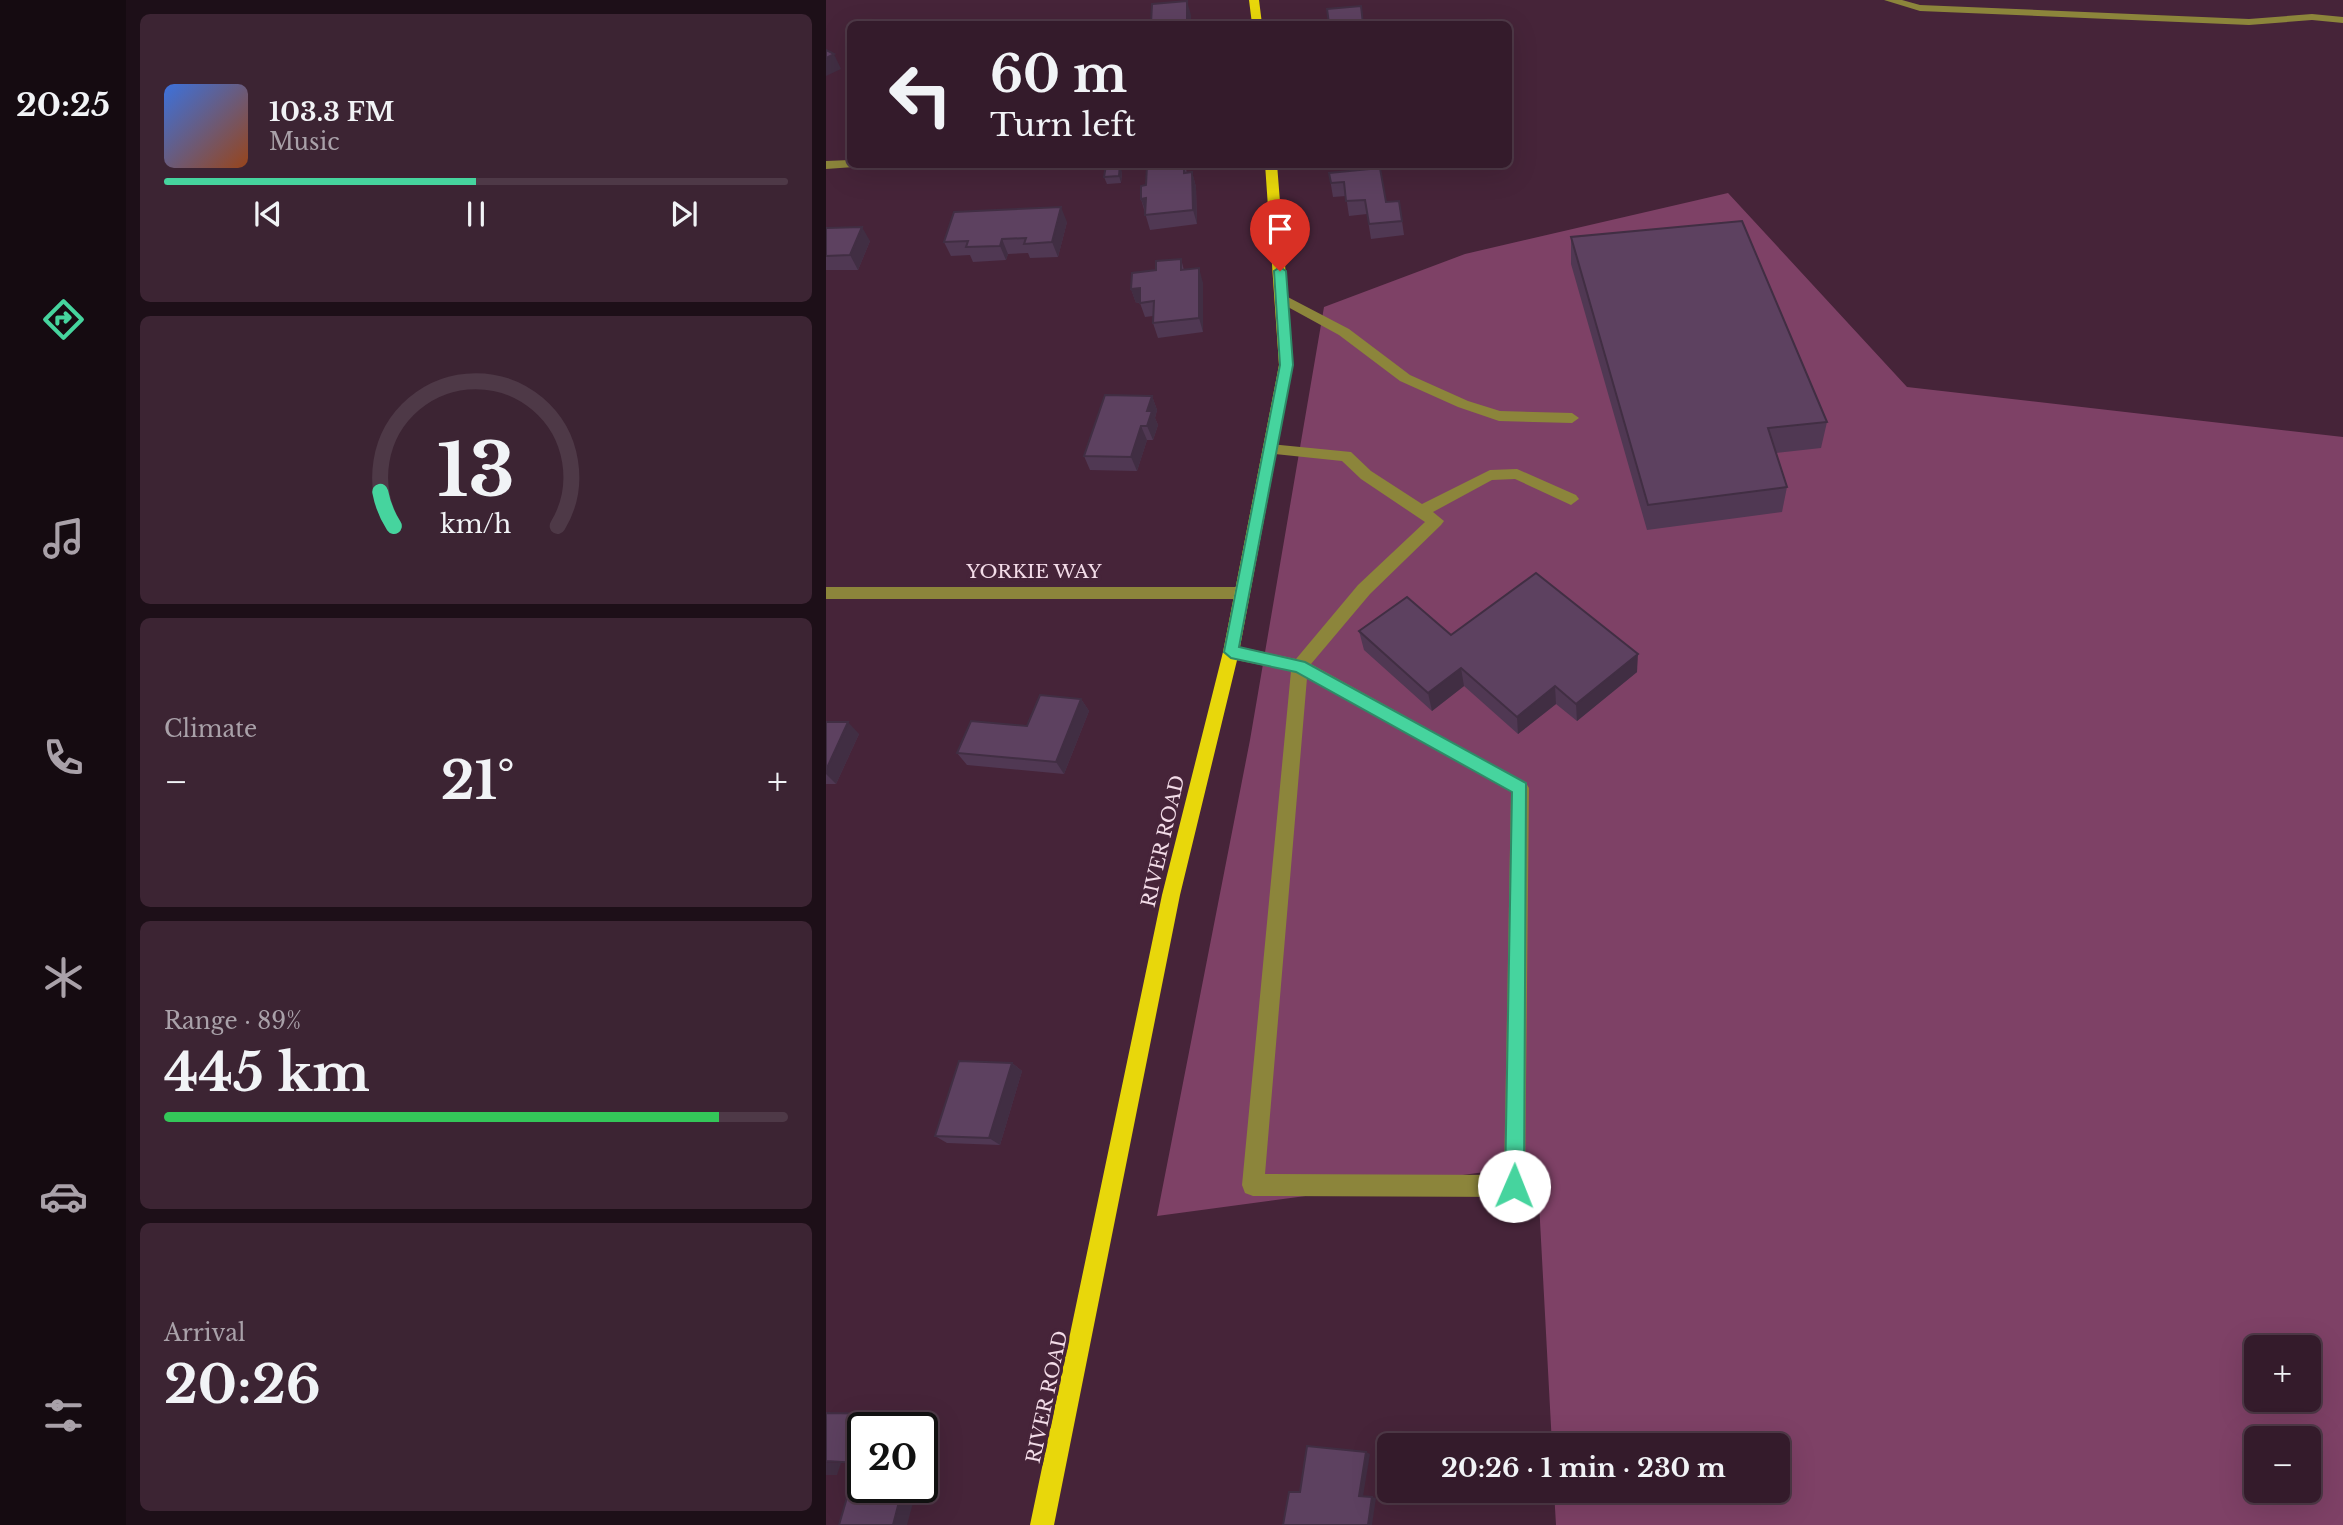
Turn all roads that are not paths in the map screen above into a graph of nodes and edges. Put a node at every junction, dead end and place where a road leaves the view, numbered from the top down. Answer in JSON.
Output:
{"nodes":[{"id":1,"x":1254,"y":0,"type":"edge"},
{"id":2,"x":1889,"y":0,"type":"edge"},
{"id":3,"x":2343,"y":20,"type":"edge"},
{"id":4,"x":1257,"y":21,"type":"edge"},
{"id":5,"x":847,"y":164,"type":"edge"},
{"id":6,"x":826,"y":165,"type":"edge"},
{"id":7,"x":1271,"y":168,"type":"edge"},
{"id":8,"x":1282,"y":298,"type":"junction"},
{"id":9,"x":1572,"y":418,"type":"dead end"},
{"id":10,"x":1270,"y":449,"type":"junction"},
{"id":11,"x":1571,"y":499,"type":"dead end"},
{"id":12,"x":1422,"y":511,"type":"junction"},
{"id":13,"x":826,"y":593,"type":"edge"},
{"id":14,"x":1242,"y":593,"type":"junction"},
{"id":15,"x":1231,"y":652,"type":"junction"},
{"id":16,"x":1300,"y":666,"type":"junction"},
{"id":17,"x":1042,"y":1525,"type":"edge"}],
"edges":[{"from":1,"to":4,"type":"main road"},
{"from":2,"to":3,"type":"street"},
{"from":5,"to":6,"type":"street"},
{"from":7,"to":8,"type":"main road","name":"RIVER ROAD"},
{"from":8,"to":9,"type":"street"},
{"from":8,"to":10,"type":"main road","name":"RIVER ROAD"},
{"from":10,"to":12,"type":"street"},
{"from":10,"to":14,"type":"main road","name":"RIVER ROAD"},
{"from":11,"to":12,"type":"street"},
{"from":12,"to":16,"type":"street"},
{"from":13,"to":14,"type":"street","name":"YORKIE WAY"},
{"from":14,"to":15,"type":"main road","name":"RIVER ROAD"},
{"from":15,"to":16,"type":"street"},
{"from":15,"to":17,"type":"main road","name":"RIVER ROAD"},
{"from":16,"to":16,"type":"street"}]}
